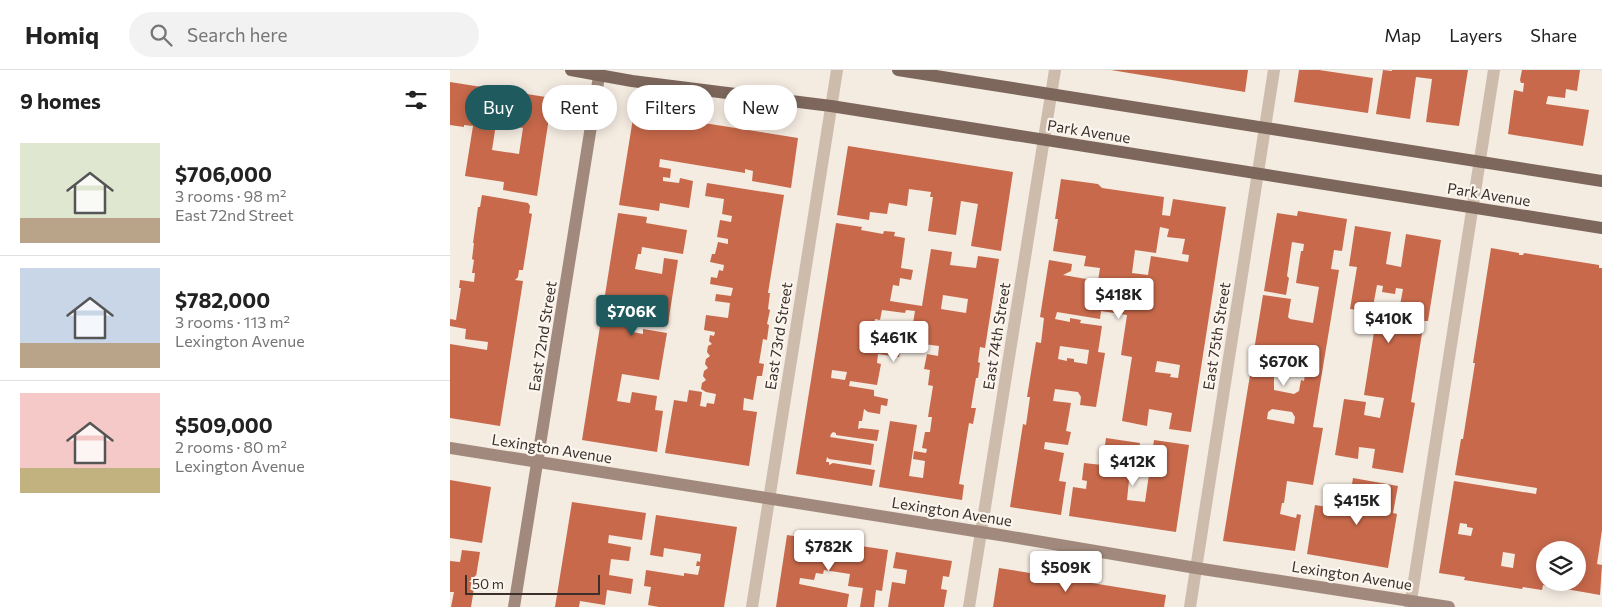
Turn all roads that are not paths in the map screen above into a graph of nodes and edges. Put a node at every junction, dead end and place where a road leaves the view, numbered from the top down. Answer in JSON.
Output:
{"nodes":[{"id":1,"x":571,"y":70,"type":"edge"},
{"id":2,"x":837,"y":70,"type":"edge"},
{"id":3,"x":898,"y":70,"type":"edge"},
{"id":4,"x":1055,"y":70,"type":"edge"},
{"id":5,"x":1274,"y":70,"type":"edge"},
{"id":6,"x":1494,"y":70,"type":"edge"},
{"id":7,"x":600,"y":72,"type":"edge"},
{"id":8,"x":1051,"y":95,"type":"junction"},
{"id":9,"x":831,"y":106,"type":"junction"},
{"id":10,"x":1265,"y":128,"type":"junction"},
{"id":11,"x":1044,"y":140,"type":"junction"},
{"id":12,"x":1480,"y":162,"type":"junction"},
{"id":13,"x":1258,"y":174,"type":"junction"},
{"id":14,"x":1602,"y":181,"type":"edge"},
{"id":15,"x":1473,"y":208,"type":"junction"},
{"id":16,"x":1602,"y":228,"type":"edge"},
{"id":17,"x":450,"y":448,"type":"edge"},
{"id":18,"x":537,"y":462,"type":"junction"},
{"id":19,"x":769,"y":499,"type":"junction"},
{"id":20,"x":981,"y":532,"type":"junction"},
{"id":21,"x":1196,"y":568,"type":"junction"},
{"id":22,"x":1411,"y":604,"type":"edge"},
{"id":23,"x":514,"y":607,"type":"edge"},
{"id":24,"x":752,"y":607,"type":"edge"},
{"id":25,"x":970,"y":607,"type":"edge"},
{"id":26,"x":1190,"y":607,"type":"edge"},
{"id":27,"x":1450,"y":607,"type":"edge"}],
"edges":[{"from":1,"to":7,"type":"main road","name":"Park Avenue"},
{"from":2,"to":9,"type":"street","name":"East 73rd Street"},
{"from":3,"to":8,"type":"main road","name":"Park Avenue"},
{"from":4,"to":8,"type":"street","name":"East 74th Street"},
{"from":5,"to":10,"type":"street","name":"East 75th Street"},
{"from":6,"to":12,"type":"street"},
{"from":7,"to":9,"type":"main road","name":"Park Avenue"},
{"from":7,"to":18,"type":"main road","name":"East 72nd Street"},
{"from":8,"to":10,"type":"main road","name":"Park Avenue"},
{"from":8,"to":11,"type":"street","name":"East 74th Street"},
{"from":9,"to":11,"type":"main road","name":"Park Avenue"},
{"from":9,"to":19,"type":"street","name":"East 73rd Street"},
{"from":10,"to":12,"type":"main road","name":"Park Avenue"},
{"from":10,"to":13,"type":"street","name":"East 75th Street"},
{"from":11,"to":13,"type":"main road","name":"Park Avenue"},
{"from":11,"to":20,"type":"street","name":"East 74th Street"},
{"from":12,"to":14,"type":"main road","name":"Park Avenue"},
{"from":12,"to":15,"type":"street"},
{"from":13,"to":15,"type":"main road","name":"Park Avenue"},
{"from":13,"to":21,"type":"street","name":"East 75th Street"},
{"from":15,"to":16,"type":"main road","name":"Park Avenue"},
{"from":15,"to":22,"type":"street"},
{"from":17,"to":18,"type":"main road","name":"Lexington Avenue"},
{"from":18,"to":19,"type":"main road","name":"Lexington Avenue"},
{"from":18,"to":23,"type":"main road","name":"East 72nd Street"},
{"from":19,"to":20,"type":"main road","name":"Lexington Avenue"},
{"from":19,"to":24,"type":"street","name":"East 73rd Street"},
{"from":20,"to":21,"type":"main road","name":"Lexington Avenue"},
{"from":20,"to":25,"type":"street","name":"East 74th Street"},
{"from":21,"to":22,"type":"main road","name":"Lexington Avenue"},
{"from":21,"to":26,"type":"street","name":"East 75th Street"},
{"from":22,"to":27,"type":"main road","name":"Lexington Avenue"}]}
